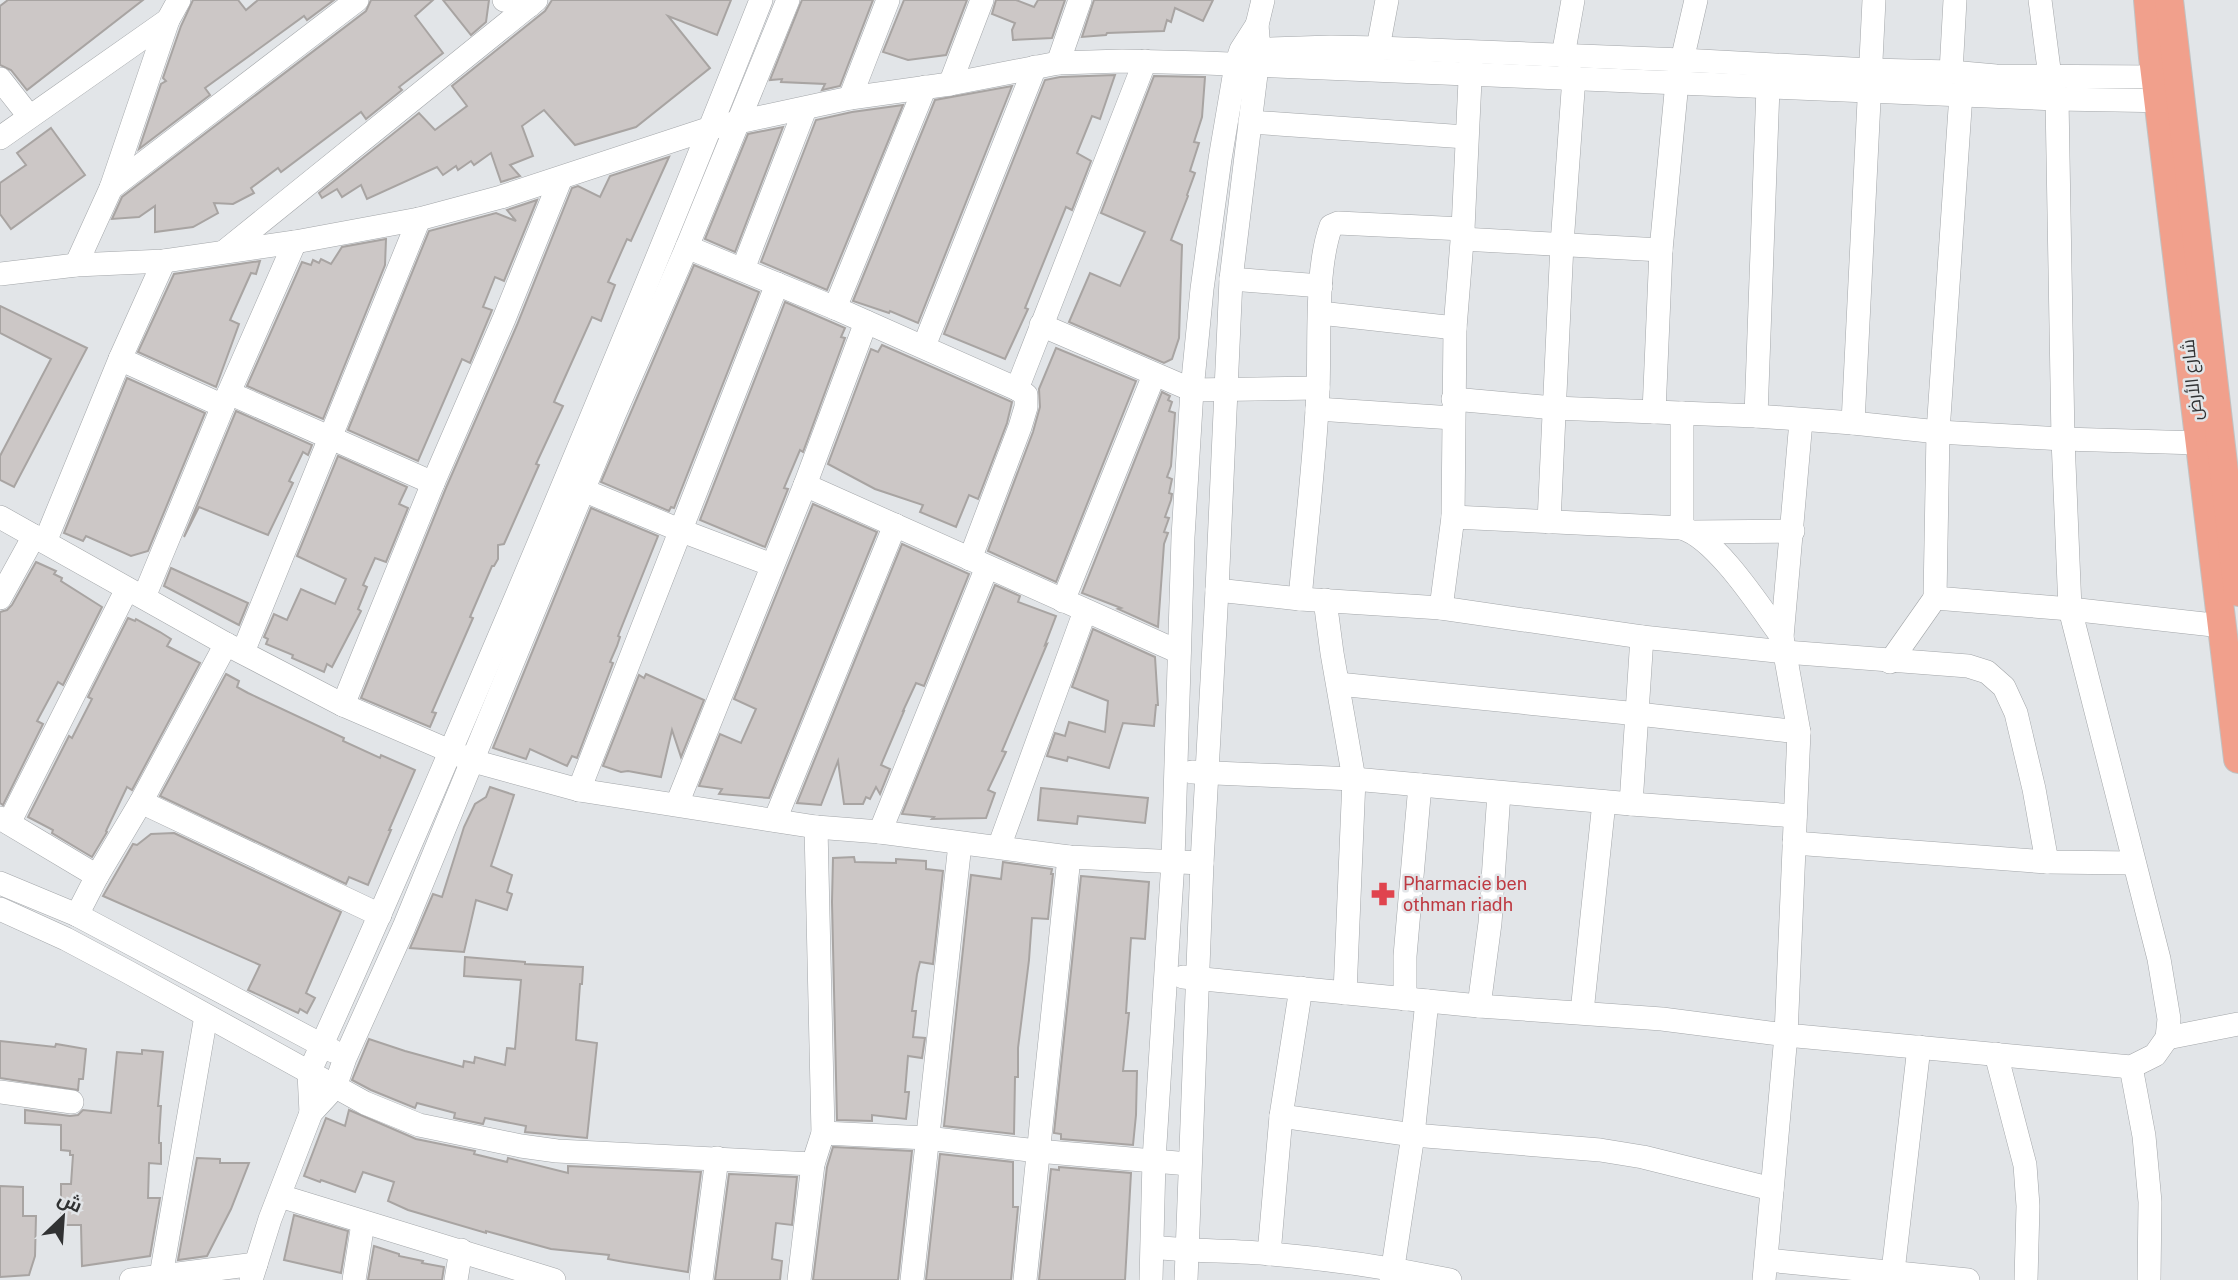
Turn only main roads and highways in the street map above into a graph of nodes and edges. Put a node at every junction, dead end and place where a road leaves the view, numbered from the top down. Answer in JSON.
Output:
{"nodes":[{"id":1,"x":2148,"y":0,"type":"edge"},
{"id":2,"x":2169,"y":0,"type":"edge"},
{"id":3,"x":2168,"y":88,"type":"junction"},
{"id":4,"x":2202,"y":374,"type":"junction"},
{"id":5,"x":2238,"y":592,"type":"edge"},
{"id":6,"x":2238,"y":759,"type":"edge"}],
"edges":[{"from":1,"to":3,"type":"main road","name":"شارع الأرض"},
{"from":2,"to":3,"type":"main road","name":"شارع الأرض"},
{"from":3,"to":4,"type":"main road","name":"شارع الأرض"},
{"from":4,"to":5,"type":"main road","name":"شارع الأرض"},
{"from":4,"to":6,"type":"main road","name":"شارع الأرض"}]}
